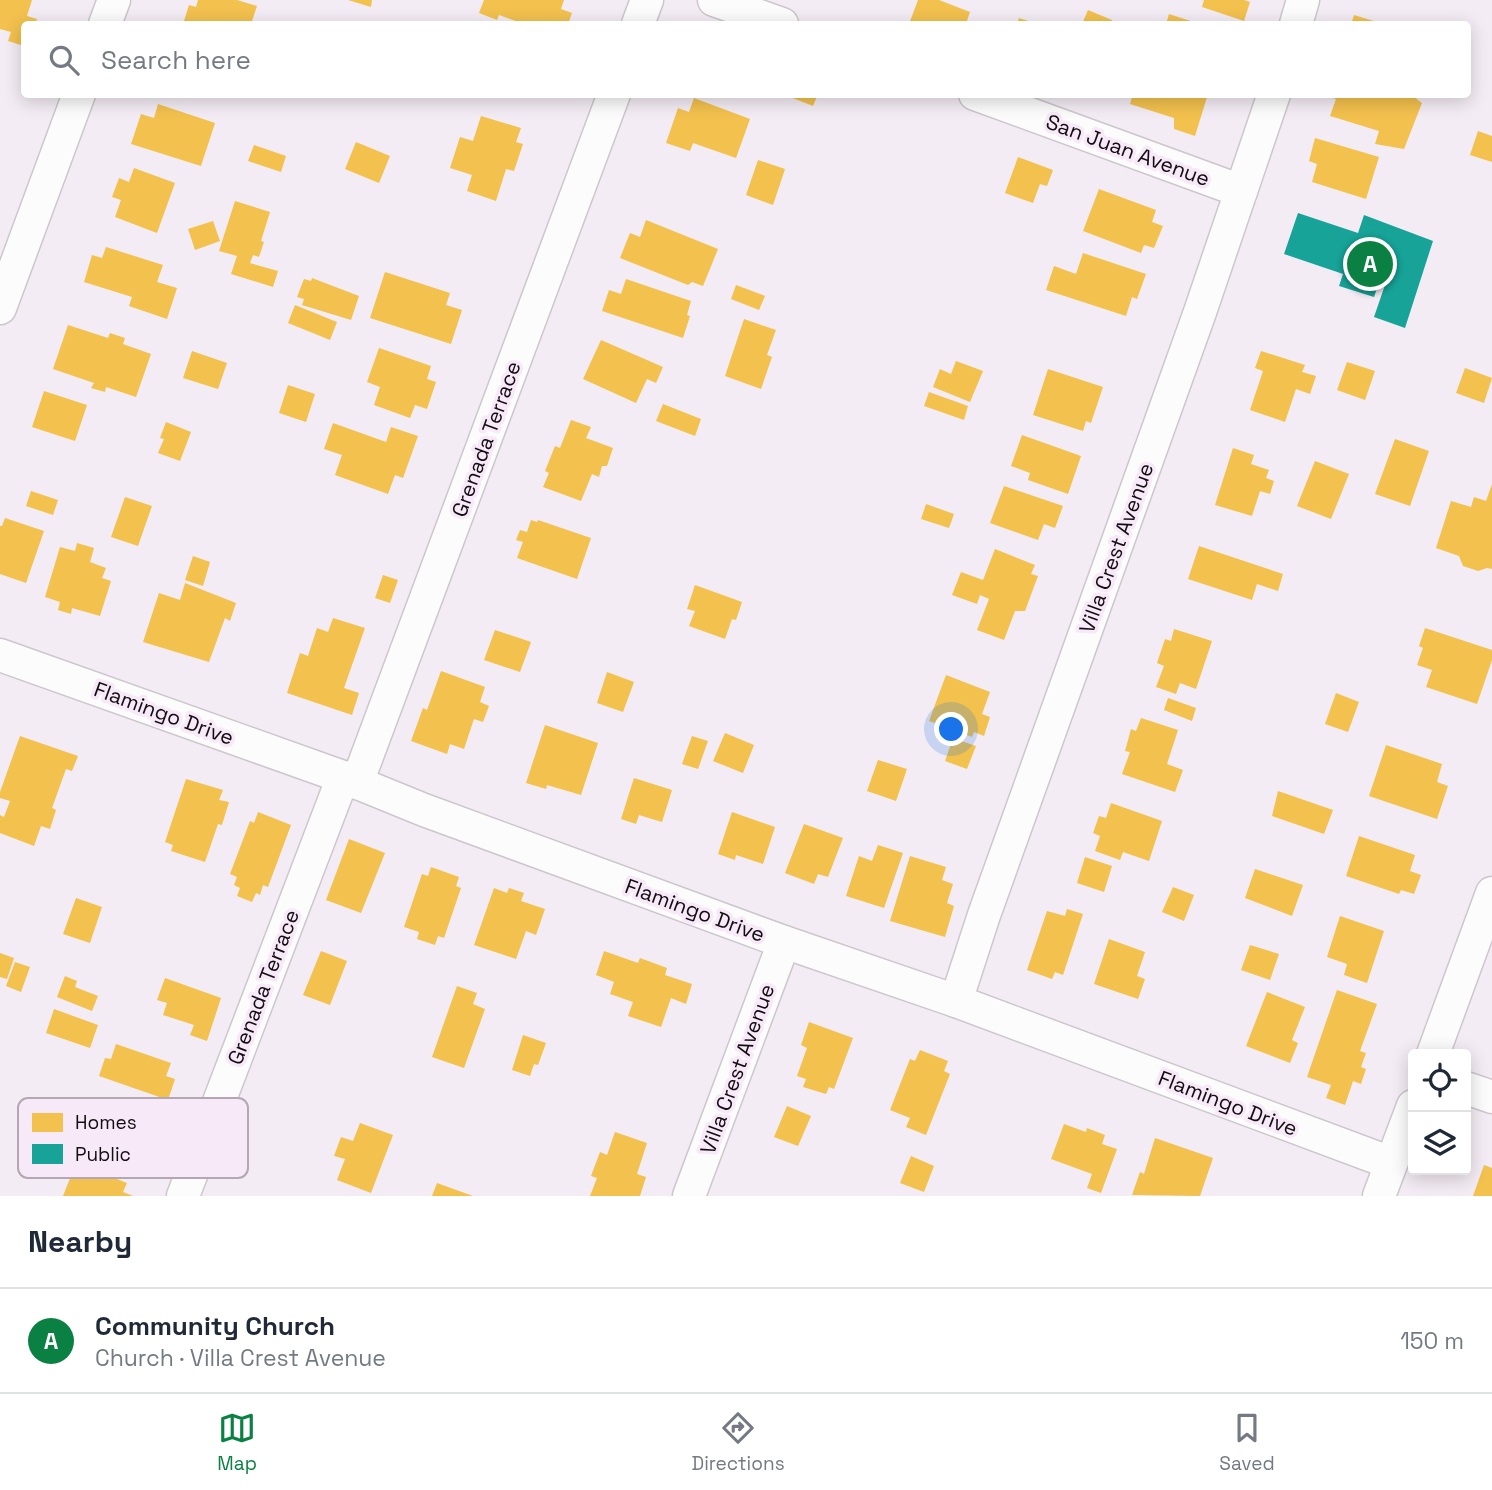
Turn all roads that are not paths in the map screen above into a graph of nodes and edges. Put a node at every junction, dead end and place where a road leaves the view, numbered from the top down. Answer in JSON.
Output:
{"nodes":[{"id":1,"x":114,"y":0,"type":"edge"},
{"id":2,"x":647,"y":0,"type":"edge"},
{"id":3,"x":715,"y":0,"type":"edge"},
{"id":4,"x":1303,"y":0,"type":"edge"},
{"id":5,"x":106,"y":21,"type":"edge"},
{"id":6,"x":639,"y":21,"type":"edge"},
{"id":7,"x":774,"y":21,"type":"edge"},
{"id":8,"x":1297,"y":21,"type":"edge"},
{"id":9,"x":78,"y":98,"type":"edge"},
{"id":10,"x":612,"y":98,"type":"edge"},
{"id":11,"x":986,"y":98,"type":"edge"},
{"id":12,"x":1273,"y":98,"type":"edge"},
{"id":13,"x":1241,"y":191,"type":"junction"},
{"id":14,"x":0,"y":308,"type":"edge"},
{"id":15,"x":0,"y":655,"type":"edge"},
{"id":16,"x":350,"y":780,"type":"junction"},
{"id":17,"x":1492,"y":893,"type":"edge"},
{"id":18,"x":784,"y":942,"type":"junction"},
{"id":19,"x":956,"y":1001,"type":"junction"},
{"id":20,"x":1435,"y":1049,"type":"edge"},
{"id":21,"x":1471,"y":1090,"type":"edge"},
{"id":22,"x":1492,"y":1097,"type":"edge"},
{"id":23,"x":222,"y":1098,"type":"edge"},
{"id":24,"x":1411,"y":1112,"type":"edge"},
{"id":25,"x":1391,"y":1163,"type":"junction"},
{"id":26,"x":190,"y":1178,"type":"edge"},
{"id":27,"x":183,"y":1196,"type":"edge"},
{"id":28,"x":690,"y":1196,"type":"edge"},
{"id":29,"x":1379,"y":1196,"type":"edge"}],
"edges":[{"from":1,"to":5,"type":"street"},
{"from":2,"to":6,"type":"street"},
{"from":3,"to":7,"type":"street"},
{"from":4,"to":8,"type":"street"},
{"from":9,"to":14,"type":"street"},
{"from":10,"to":16,"type":"street","name":"Grenada Terrace"},
{"from":11,"to":13,"type":"street","name":"San Juan Avenue"},
{"from":12,"to":13,"type":"street","name":"Villa Crest Avenue"},
{"from":13,"to":19,"type":"street","name":"Villa Crest Avenue"},
{"from":15,"to":16,"type":"street","name":"Flamingo Drive"},
{"from":16,"to":18,"type":"street","name":"Flamingo Drive"},
{"from":16,"to":23,"type":"street","name":"Grenada Terrace"},
{"from":17,"to":20,"type":"street"},
{"from":18,"to":19,"type":"street","name":"Flamingo Drive"},
{"from":18,"to":28,"type":"street","name":"Villa Crest Avenue"},
{"from":19,"to":25,"type":"street","name":"Flamingo Drive"},
{"from":21,"to":22,"type":"street"},
{"from":24,"to":25,"type":"street"},
{"from":25,"to":29,"type":"street"},
{"from":26,"to":27,"type":"street","name":"Grenada Terrace"}]}
